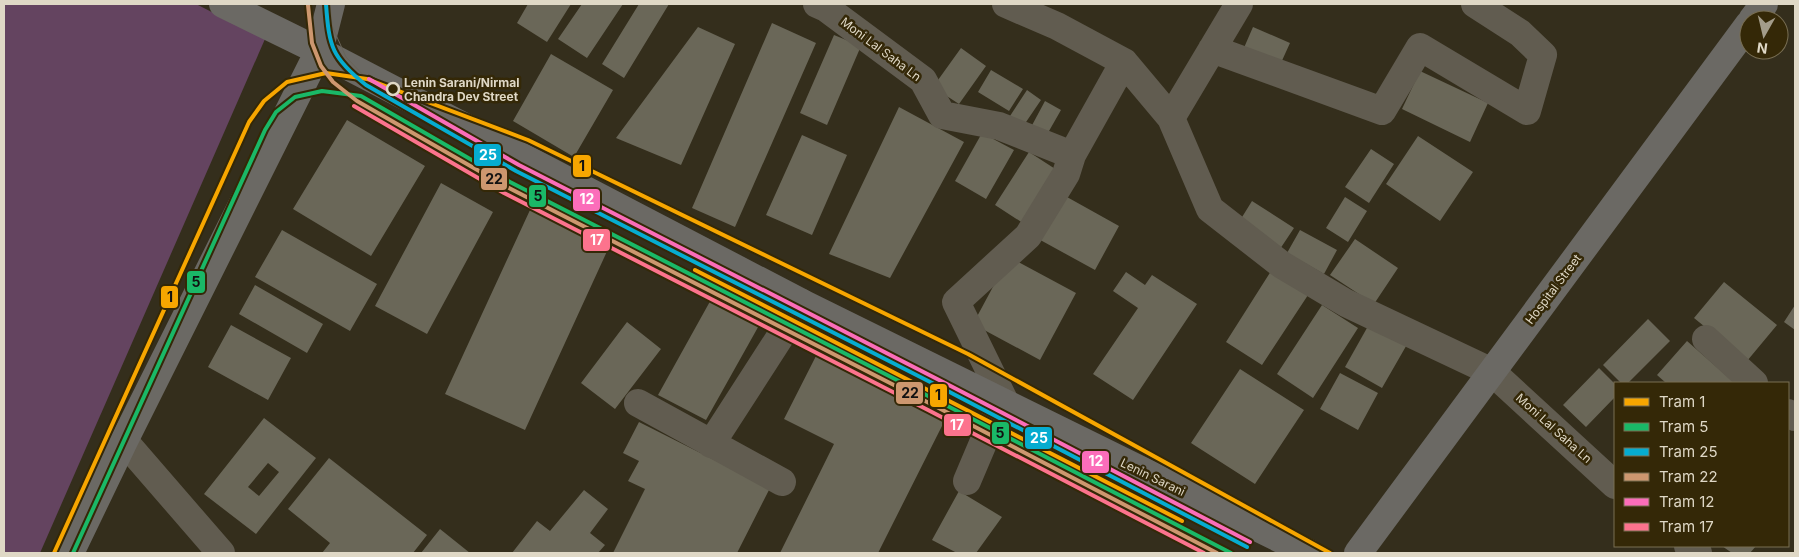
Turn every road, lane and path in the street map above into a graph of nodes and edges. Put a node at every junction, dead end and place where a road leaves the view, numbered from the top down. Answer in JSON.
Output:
{"nodes":[{"id":1,"x":223,"y":4,"type":"edge"},
{"id":2,"x":332,"y":4,"type":"edge"},
{"id":3,"x":817,"y":4,"type":"edge"},
{"id":4,"x":1006,"y":4,"type":"edge"},
{"id":5,"x":1239,"y":4,"type":"edge"},
{"id":6,"x":1475,"y":4,"type":"edge"},
{"id":7,"x":1739,"y":38,"type":"edge"},
{"id":8,"x":1212,"y":48,"type":"junction"},
{"id":9,"x":318,"y":51,"type":"junction"},
{"id":10,"x":1124,"y":62,"type":"junction"},
{"id":11,"x":1172,"y":118,"type":"junction"},
{"id":12,"x":1072,"y":155,"type":"junction"},
{"id":13,"x":802,"y":303,"type":"junction"},
{"id":14,"x":1706,"y":339,"type":"dead end"},
{"id":15,"x":1492,"y":372,"type":"junction"},
{"id":16,"x":1753,"y":382,"type":"edge"},
{"id":17,"x":638,"y":403,"type":"dead end"},
{"id":18,"x":1006,"y":404,"type":"junction"},
{"id":19,"x":124,"y":441,"type":"junction"},
{"id":20,"x":711,"y":444,"type":"junction"},
{"id":21,"x":967,"y":481,"type":"dead end"},
{"id":22,"x":782,"y":482,"type":"dead end"},
{"id":23,"x":1614,"y":484,"type":"edge"},
{"id":24,"x":70,"y":553,"type":"edge"},
{"id":25,"x":221,"y":553,"type":"edge"},
{"id":26,"x":1309,"y":553,"type":"edge"},
{"id":27,"x":1358,"y":553,"type":"edge"}],
"edges":[{"from":1,"to":9,"type":"main road","name":"Lenin Sarani"},
{"from":2,"to":9,"type":"main road"},
{"from":3,"to":12,"type":"street","name":"Moni Lal Saha Ln"},
{"from":4,"to":10,"type":"street"},
{"from":5,"to":8,"type":"street"},
{"from":6,"to":8,"type":"street"},
{"from":7,"to":15,"type":"main road","name":"Hospital Street"},
{"from":8,"to":11,"type":"street"},
{"from":9,"to":13,"type":"main road","name":"Lenin Sarani"},
{"from":9,"to":19,"type":"main road"},
{"from":10,"to":11,"type":"street","name":"Moni Lal Saha Ln"},
{"from":10,"to":12,"type":"street"},
{"from":11,"to":15,"type":"street","name":"Moni Lal Saha Ln"},
{"from":12,"to":18,"type":"street"},
{"from":13,"to":18,"type":"main road","name":"Lenin Sarani"},
{"from":13,"to":20,"type":"street"},
{"from":14,"to":16,"type":"street"},
{"from":15,"to":23,"type":"street","name":"Moni Lal Saha Ln"},
{"from":15,"to":27,"type":"main road","name":"Hospital Street"},
{"from":17,"to":20,"type":"street"},
{"from":18,"to":21,"type":"street"},
{"from":18,"to":26,"type":"main road","name":"Lenin Sarani"},
{"from":19,"to":24,"type":"main road"},
{"from":19,"to":25,"type":"street"},
{"from":20,"to":22,"type":"street"}]}
